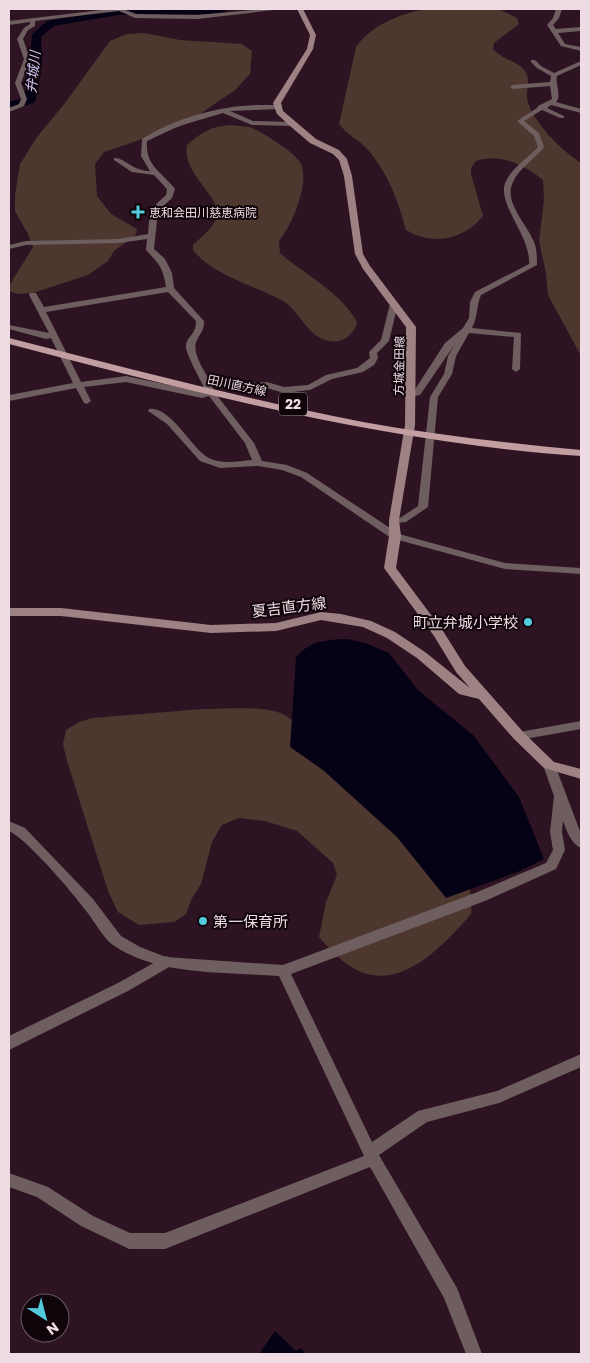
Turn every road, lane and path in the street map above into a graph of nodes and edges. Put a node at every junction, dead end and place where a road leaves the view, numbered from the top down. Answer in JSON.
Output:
{"nodes":[{"id":1,"x":119,"y":9,"type":"edge"},
{"id":2,"x":280,"y":9,"type":"edge"},
{"id":3,"x":300,"y":9,"type":"edge"},
{"id":4,"x":558,"y":9,"type":"edge"},
{"id":5,"x":32,"y":20,"type":"junction"},
{"id":6,"x":9,"y":24,"type":"edge"},
{"id":7,"x":581,"y":30,"type":"edge"},
{"id":8,"x":555,"y":31,"type":"junction"},
{"id":9,"x":563,"y":45,"type":"junction"},
{"id":10,"x":581,"y":49,"type":"edge"},
{"id":11,"x":560,"y":56,"type":"dead end"},
{"id":12,"x":532,"y":61,"type":"dead end"},
{"id":13,"x":581,"y":63,"type":"edge"},
{"id":14,"x":554,"y":75,"type":"junction"},
{"id":15,"x":553,"y":84,"type":"junction"},
{"id":16,"x":513,"y":87,"type":"dead end"},
{"id":17,"x":552,"y":102,"type":"junction"},
{"id":18,"x":581,"y":104,"type":"edge"},
{"id":19,"x":278,"y":106,"type":"junction"},
{"id":20,"x":540,"y":107,"type":"junction"},
{"id":21,"x":570,"y":109,"type":"junction"},
{"id":22,"x":9,"y":110,"type":"edge"},
{"id":23,"x":224,"y":111,"type":"junction"},
{"id":24,"x":581,"y":111,"type":"edge"},
{"id":25,"x":562,"y":117,"type":"dead end"},
{"id":26,"x":293,"y":124,"type":"junction"},
{"id":27,"x":116,"y":159,"type":"dead end"},
{"id":28,"x":155,"y":173,"type":"junction"},
{"id":29,"x":150,"y":236,"type":"junction"},
{"id":30,"x":9,"y":247,"type":"edge"},
{"id":31,"x":170,"y":289,"type":"junction"},
{"id":32,"x":33,"y":295,"type":"dead end"},
{"id":33,"x":394,"y":304,"type":"junction"},
{"id":34,"x":41,"y":310,"type":"junction"},
{"id":35,"x":9,"y":327,"type":"edge"},
{"id":36,"x":466,"y":330,"type":"junction"},
{"id":37,"x":9,"y":336,"type":"edge"},
{"id":38,"x":55,"y":336,"type":"junction"},
{"id":39,"x":9,"y":341,"type":"edge"},
{"id":40,"x":516,"y":369,"type":"dead end"},
{"id":41,"x":78,"y":385,"type":"junction"},
{"id":42,"x":208,"y":386,"type":"junction"},
{"id":43,"x":411,"y":394,"type":"junction"},
{"id":44,"x":9,"y":398,"type":"edge"},
{"id":45,"x":87,"y":401,"type":"dead end"},
{"id":46,"x":152,"y":411,"type":"dead end"},
{"id":47,"x":409,"y":429,"type":"junction"},
{"id":48,"x":581,"y":446,"type":"edge"},
{"id":49,"x":581,"y":453,"type":"edge"},
{"id":50,"x":258,"y":463,"type":"junction"},
{"id":51,"x":394,"y":522,"type":"junction"},
{"id":52,"x":394,"y":536,"type":"junction"},
{"id":53,"x":581,"y":571,"type":"edge"},
{"id":54,"x":9,"y":612,"type":"edge"},
{"id":55,"x":481,"y":695,"type":"junction"},
{"id":56,"x":581,"y":725,"type":"edge"},
{"id":57,"x":519,"y":736,"type":"junction"},
{"id":58,"x":549,"y":765,"type":"junction"},
{"id":59,"x":581,"y":774,"type":"edge"},
{"id":60,"x":560,"y":796,"type":"junction"},
{"id":61,"x":9,"y":826,"type":"edge"},
{"id":62,"x":581,"y":843,"type":"edge"},
{"id":63,"x":166,"y":962,"type":"junction"},
{"id":64,"x":283,"y":971,"type":"junction"},
{"id":65,"x":9,"y":1043,"type":"edge"},
{"id":66,"x":581,"y":1060,"type":"edge"},
{"id":67,"x":371,"y":1156,"type":"junction"},
{"id":68,"x":9,"y":1180,"type":"edge"},
{"id":69,"x":474,"y":1354,"type":"edge"}],
"edges":[{"from":1,"to":2,"type":"street"},
{"from":1,"to":5,"type":"street"},
{"from":3,"to":19,"type":"main road"},
{"from":4,"to":8,"type":"street"},
{"from":5,"to":6,"type":"street"},
{"from":5,"to":22,"type":"street"},
{"from":7,"to":8,"type":"street"},
{"from":8,"to":9,"type":"street"},
{"from":9,"to":10,"type":"street"},
{"from":9,"to":11,"type":"street"},
{"from":12,"to":14,"type":"street"},
{"from":13,"to":14,"type":"street"},
{"from":14,"to":15,"type":"street"},
{"from":15,"to":16,"type":"street"},
{"from":15,"to":17,"type":"street"},
{"from":17,"to":20,"type":"street"},
{"from":17,"to":21,"type":"street"},
{"from":18,"to":21,"type":"street"},
{"from":19,"to":23,"type":"street"},
{"from":19,"to":26,"type":"main road","name":"方城金田線"},
{"from":20,"to":25,"type":"street"},
{"from":20,"to":36,"type":"street"},
{"from":21,"to":24,"type":"street"},
{"from":23,"to":26,"type":"street"},
{"from":23,"to":28,"type":"street"},
{"from":26,"to":33,"type":"main road","name":"方城金田線"},
{"from":27,"to":28,"type":"street"},
{"from":28,"to":29,"type":"street"},
{"from":29,"to":30,"type":"street"},
{"from":29,"to":31,"type":"street"},
{"from":31,"to":34,"type":"street"},
{"from":31,"to":42,"type":"street"},
{"from":32,"to":34,"type":"street"},
{"from":33,"to":42,"type":"street"},
{"from":33,"to":43,"type":"main road","name":"方城金田線"},
{"from":34,"to":38,"type":"street"},
{"from":35,"to":38,"type":"street"},
{"from":36,"to":40,"type":"street"},
{"from":36,"to":43,"type":"street"},
{"from":36,"to":51,"type":"street"},
{"from":37,"to":42,"type":"main road","name":"田川直方線","number":"22"},
{"from":38,"to":41,"type":"street"},
{"from":39,"to":42,"type":"main road","name":"田川直方線","number":"22"},
{"from":41,"to":42,"type":"street"},
{"from":41,"to":44,"type":"street"},
{"from":41,"to":45,"type":"street"},
{"from":42,"to":47,"type":"main road","name":"田川直方線","number":"22"},
{"from":42,"to":50,"type":"street"},
{"from":43,"to":47,"type":"main road","name":"方城金田線"},
{"from":46,"to":50,"type":"street"},
{"from":47,"to":48,"type":"main road","name":"田川直方線","number":"22"},
{"from":47,"to":49,"type":"main road","name":"田川直方線","number":"22"},
{"from":47,"to":51,"type":"main road","name":"方城金田線"},
{"from":50,"to":52,"type":"street"},
{"from":51,"to":52,"type":"main road","name":"方城金田線"},
{"from":52,"to":53,"type":"street"},
{"from":52,"to":55,"type":"main road","name":"方城金田線"},
{"from":54,"to":55,"type":"main road","name":"夏吉直方線"},
{"from":55,"to":57,"type":"main road","name":"夏吉直方線"},
{"from":56,"to":57,"type":"street"},
{"from":57,"to":58,"type":"main road","name":"夏吉直方線"},
{"from":58,"to":59,"type":"main road","name":"夏吉直方線"},
{"from":58,"to":60,"type":"street"},
{"from":60,"to":62,"type":"street"},
{"from":60,"to":64,"type":"street"},
{"from":61,"to":63,"type":"street"},
{"from":63,"to":64,"type":"street"},
{"from":63,"to":65,"type":"street"},
{"from":64,"to":67,"type":"street"},
{"from":66,"to":67,"type":"street"},
{"from":67,"to":68,"type":"street"},
{"from":67,"to":69,"type":"street"}]}
